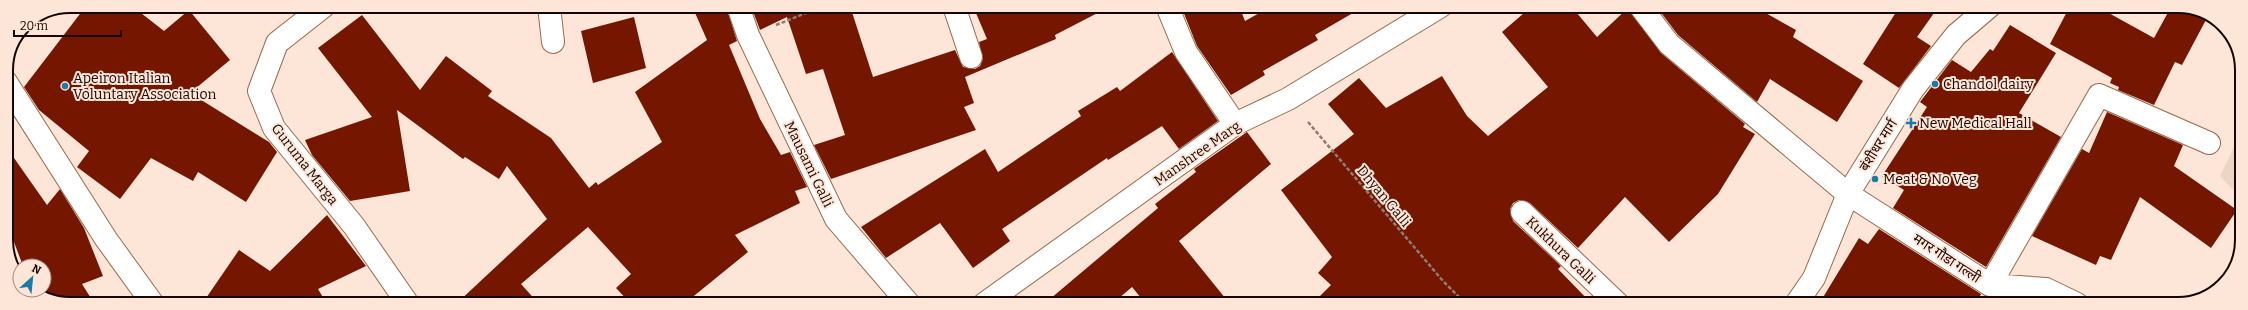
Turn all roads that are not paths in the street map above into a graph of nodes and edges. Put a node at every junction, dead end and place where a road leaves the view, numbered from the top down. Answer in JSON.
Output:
{"nodes":[{"id":1,"x":315,"y":13,"type":"edge"},
{"id":2,"x":550,"y":13,"type":"edge"},
{"id":3,"x":740,"y":13,"type":"edge"},
{"id":4,"x":956,"y":13,"type":"edge"},
{"id":5,"x":1170,"y":13,"type":"edge"},
{"id":6,"x":1429,"y":13,"type":"edge"},
{"id":7,"x":1645,"y":13,"type":"edge"},
{"id":8,"x":1982,"y":13,"type":"edge"},
{"id":9,"x":552,"y":42,"type":"dead end"},
{"id":10,"x":971,"y":57,"type":"dead end"},
{"id":11,"x":13,"y":93,"type":"edge"},
{"id":12,"x":1235,"y":124,"type":"junction"},
{"id":13,"x":2209,"y":143,"type":"dead end"},
{"id":14,"x":1848,"y":194,"type":"junction"},
{"id":15,"x":1522,"y":212,"type":"dead end"},
{"id":16,"x":1990,"y":285,"type":"junction"},
{"id":17,"x":148,"y":297,"type":"edge"},
{"id":18,"x":403,"y":297,"type":"edge"},
{"id":19,"x":903,"y":297,"type":"edge"},
{"id":20,"x":994,"y":297,"type":"edge"},
{"id":21,"x":1611,"y":297,"type":"edge"},
{"id":22,"x":1801,"y":297,"type":"edge"},
{"id":23,"x":2063,"y":297,"type":"edge"}],
"edges":[{"from":1,"to":18,"type":"street","name":"Guruma Marga"},
{"from":2,"to":9,"type":"street"},
{"from":3,"to":19,"type":"street","name":"Mausami Galli"},
{"from":4,"to":10,"type":"street"},
{"from":5,"to":12,"type":"street"},
{"from":6,"to":12,"type":"street","name":"Manshree Marg"},
{"from":7,"to":14,"type":"street","name":"मगर गौडा गल्ली"},
{"from":8,"to":14,"type":"street","name":"बंशीधर मार्ग"},
{"from":11,"to":17,"type":"street"},
{"from":12,"to":20,"type":"street","name":"Manshree Marg"},
{"from":13,"to":16,"type":"street"},
{"from":14,"to":16,"type":"street","name":"मगर गौडा गल्ली"},
{"from":14,"to":22,"type":"street","name":"बंशीधर मार्ग"},
{"from":15,"to":21,"type":"street","name":"Kukhura Galli"},
{"from":16,"to":23,"type":"street","name":"मगर गौडा गल्ली"}]}
